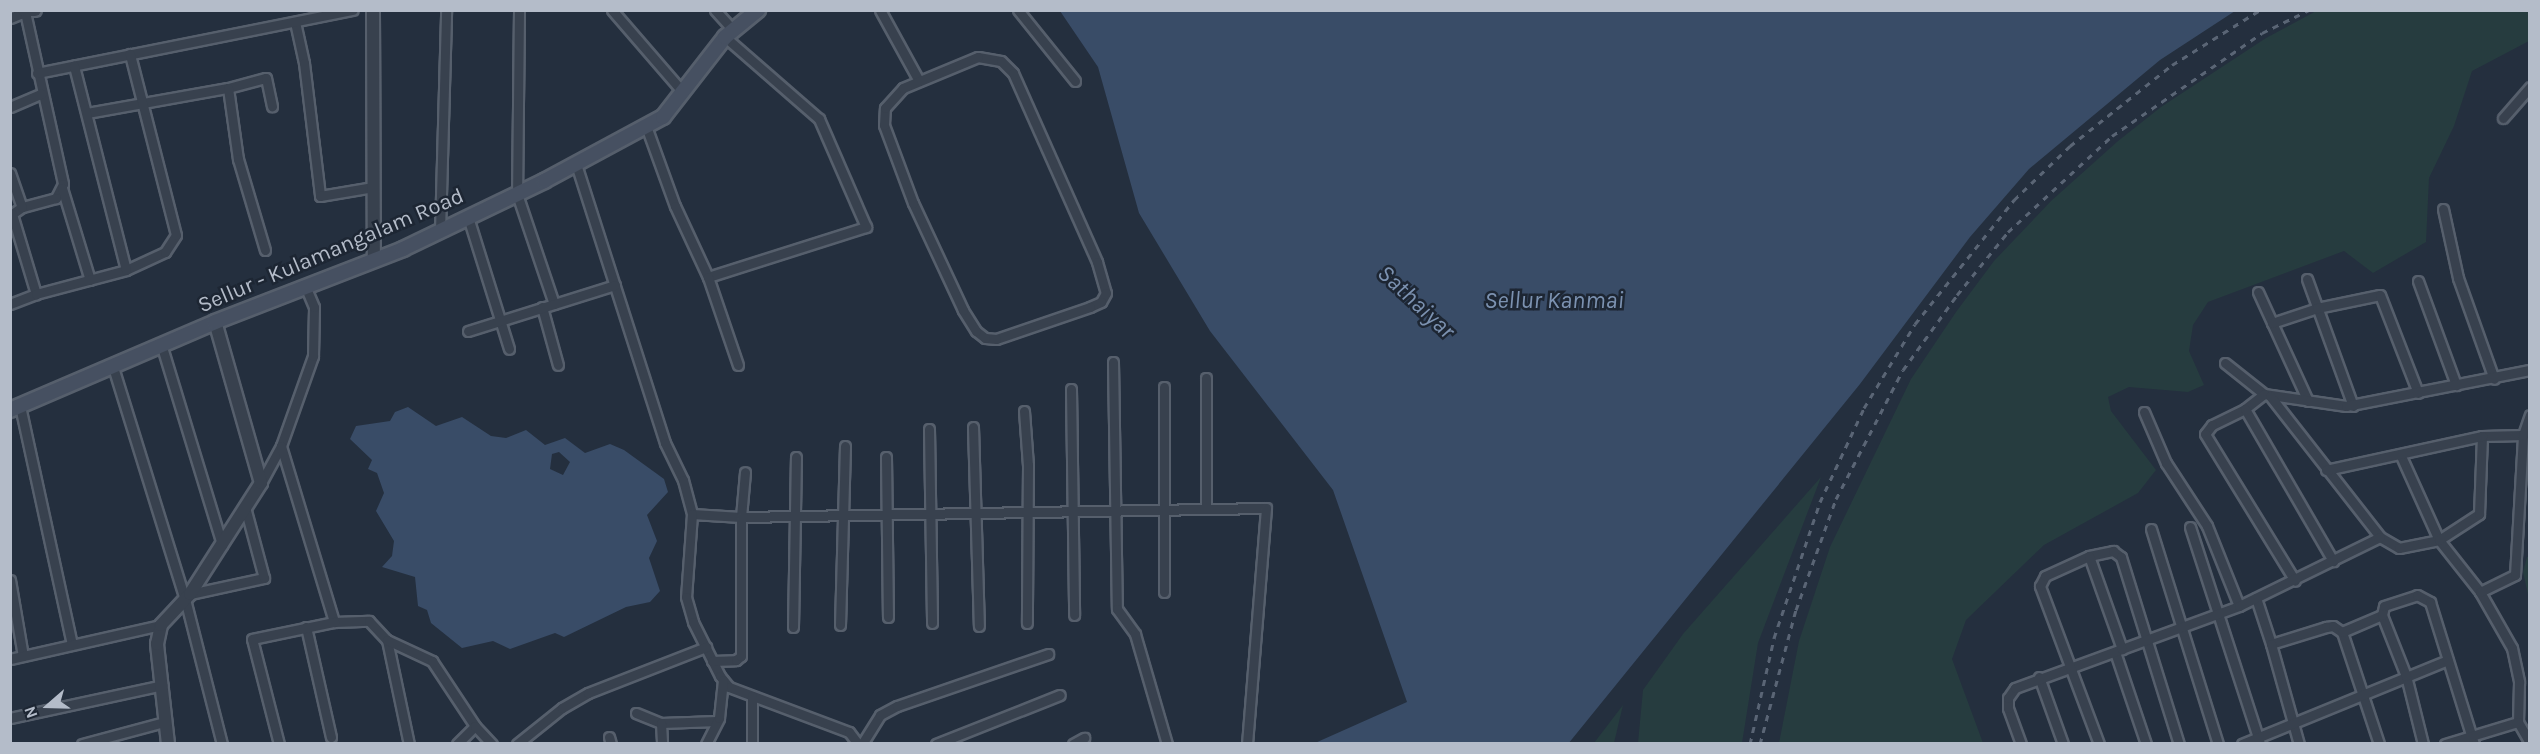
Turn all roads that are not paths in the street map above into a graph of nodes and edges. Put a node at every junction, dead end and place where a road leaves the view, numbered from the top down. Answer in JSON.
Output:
{"nodes":[{"id":1,"x":353,"y":10,"type":"edge"},
{"id":2,"x":373,"y":10,"type":"edge"},
{"id":3,"x":446,"y":10,"type":"edge"},
{"id":4,"x":519,"y":10,"type":"edge"},
{"id":5,"x":612,"y":10,"type":"edge"},
{"id":6,"x":715,"y":10,"type":"edge"},
{"id":7,"x":758,"y":10,"type":"edge"},
{"id":8,"x":880,"y":10,"type":"edge"},
{"id":9,"x":1018,"y":10,"type":"edge"},
{"id":10,"x":28,"y":11,"type":"edge"},
{"id":11,"x":10,"y":18,"type":"edge"},
{"id":12,"x":295,"y":22,"type":"junction"},
{"id":13,"x":729,"y":34,"type":"junction"},
{"id":14,"x":130,"y":54,"type":"junction"},
{"id":15,"x":74,"y":66,"type":"junction"},
{"id":16,"x":37,"y":74,"type":"junction"},
{"id":17,"x":918,"y":81,"type":"junction"},
{"id":18,"x":1075,"y":81,"type":"dead end"},
{"id":19,"x":2529,"y":87,"type":"edge"},
{"id":20,"x":228,"y":88,"type":"junction"},
{"id":21,"x":682,"y":91,"type":"junction"},
{"id":22,"x":42,"y":94,"type":"junction"},
{"id":23,"x":141,"y":101,"type":"junction"},
{"id":24,"x":272,"y":106,"type":"dead end"},
{"id":25,"x":10,"y":107,"type":"edge"},
{"id":26,"x":87,"y":113,"type":"junction"},
{"id":27,"x":2504,"y":118,"type":"dead end"},
{"id":28,"x":646,"y":126,"type":"junction"},
{"id":29,"x":576,"y":164,"type":"junction"},
{"id":30,"x":10,"y":173,"type":"edge"},
{"id":31,"x":374,"y":187,"type":"junction"},
{"id":32,"x":62,"y":188,"type":"junction"},
{"id":33,"x":517,"y":194,"type":"junction"},
{"id":34,"x":22,"y":207,"type":"junction"},
{"id":35,"x":2443,"y":209,"type":"dead end"},
{"id":36,"x":468,"y":217,"type":"junction"},
{"id":37,"x":440,"y":231,"type":"junction"},
{"id":38,"x":266,"y":250,"type":"dead end"},
{"id":39,"x":374,"y":260,"type":"junction"},
{"id":40,"x":126,"y":270,"type":"junction"},
{"id":41,"x":708,"y":277,"type":"junction"},
{"id":42,"x":2307,"y":279,"type":"dead end"},
{"id":43,"x":90,"y":280,"type":"junction"},
{"id":44,"x":2418,"y":281,"type":"dead end"},
{"id":45,"x":615,"y":285,"type":"junction"},
{"id":46,"x":305,"y":286,"type":"junction"},
{"id":47,"x":2258,"y":292,"type":"dead end"},
{"id":48,"x":36,"y":294,"type":"junction"},
{"id":49,"x":11,"y":303,"type":"edge"},
{"id":50,"x":554,"y":304,"type":"junction"},
{"id":51,"x":542,"y":307,"type":"junction"},
{"id":52,"x":2317,"y":308,"type":"junction"},
{"id":53,"x":501,"y":320,"type":"junction"},
{"id":54,"x":215,"y":322,"type":"junction"},
{"id":55,"x":2272,"y":323,"type":"junction"},
{"id":56,"x":468,"y":331,"type":"dead end"},
{"id":57,"x":162,"y":347,"type":"junction"},
{"id":58,"x":509,"y":349,"type":"dead end"},
{"id":59,"x":1113,"y":362,"type":"dead end"},
{"id":60,"x":2225,"y":363,"type":"dead end"},
{"id":61,"x":558,"y":365,"type":"dead end"},
{"id":62,"x":738,"y":365,"type":"dead end"},
{"id":63,"x":113,"y":367,"type":"junction"},
{"id":64,"x":2529,"y":370,"type":"edge"},
{"id":65,"x":1206,"y":378,"type":"dead end"},
{"id":66,"x":2494,"y":379,"type":"junction"},
{"id":67,"x":2456,"y":385,"type":"junction"},
{"id":68,"x":1164,"y":387,"type":"dead end"},
{"id":69,"x":1071,"y":389,"type":"dead end"},
{"id":70,"x":2418,"y":393,"type":"junction"},
{"id":71,"x":2267,"y":395,"type":"junction"},
{"id":72,"x":2308,"y":401,"type":"junction"},
{"id":73,"x":2353,"y":406,"type":"junction"},
{"id":74,"x":15,"y":408,"type":"edge"},
{"id":75,"x":2245,"y":410,"type":"junction"},
{"id":76,"x":1024,"y":411,"type":"dead end"},
{"id":77,"x":2144,"y":412,"type":"dead end"},
{"id":78,"x":2529,"y":415,"type":"edge"},
{"id":79,"x":973,"y":427,"type":"dead end"},
{"id":80,"x":929,"y":429,"type":"dead end"},
{"id":81,"x":2523,"y":435,"type":"junction"},
{"id":82,"x":2482,"y":436,"type":"junction"},
{"id":83,"x":281,"y":446,"type":"junction"},
{"id":84,"x":845,"y":446,"type":"dead end"},
{"id":85,"x":2401,"y":456,"type":"junction"},
{"id":86,"x":796,"y":457,"type":"dead end"},
{"id":87,"x":886,"y":457,"type":"dead end"},
{"id":88,"x":2326,"y":470,"type":"junction"},
{"id":89,"x":745,"y":472,"type":"dead end"},
{"id":90,"x":261,"y":483,"type":"junction"},
{"id":91,"x":245,"y":507,"type":"junction"},
{"id":92,"x":1114,"y":508,"type":"junction"},
{"id":93,"x":1165,"y":509,"type":"junction"},
{"id":94,"x":1206,"y":509,"type":"junction"},
{"id":95,"x":1027,"y":510,"type":"junction"},
{"id":96,"x":1074,"y":510,"type":"junction"},
{"id":97,"x":977,"y":511,"type":"junction"},
{"id":98,"x":932,"y":512,"type":"junction"},
{"id":99,"x":889,"y":513,"type":"junction"},
{"id":100,"x":692,"y":514,"type":"junction"},
{"id":101,"x":841,"y":515,"type":"junction"},
{"id":102,"x":794,"y":516,"type":"junction"},
{"id":103,"x":741,"y":517,"type":"junction"},
{"id":104,"x":2190,"y":527,"type":"dead end"},
{"id":105,"x":2151,"y":529,"type":"dead end"},
{"id":106,"x":2380,"y":537,"type":"junction"},
{"id":107,"x":2439,"y":540,"type":"junction"},
{"id":108,"x":222,"y":545,"type":"junction"},
{"id":109,"x":2089,"y":556,"type":"junction"},
{"id":110,"x":2333,"y":561,"type":"junction"},
{"id":111,"x":10,"y":580,"type":"edge"},
{"id":112,"x":2295,"y":581,"type":"junction"},
{"id":113,"x":1164,"y":592,"type":"dead end"},
{"id":114,"x":2480,"y":592,"type":"junction"},
{"id":115,"x":187,"y":596,"type":"junction"},
{"id":116,"x":2256,"y":598,"type":"junction"},
{"id":117,"x":2239,"y":606,"type":"junction"},
{"id":118,"x":2218,"y":614,"type":"junction"},
{"id":119,"x":1074,"y":615,"type":"dead end"},
{"id":120,"x":2382,"y":615,"type":"junction"},
{"id":121,"x":888,"y":617,"type":"dead end"},
{"id":122,"x":334,"y":621,"type":"junction"},
{"id":123,"x":932,"y":623,"type":"dead end"},
{"id":124,"x":1027,"y":623,"type":"dead end"},
{"id":125,"x":161,"y":625,"type":"junction"},
{"id":126,"x":840,"y":625,"type":"dead end"},
{"id":127,"x":979,"y":626,"type":"dead end"},
{"id":128,"x":306,"y":627,"type":"junction"},
{"id":129,"x":793,"y":627,"type":"dead end"},
{"id":130,"x":2183,"y":628,"type":"junction"},
{"id":131,"x":2342,"y":632,"type":"junction"},
{"id":132,"x":387,"y":640,"type":"junction"},
{"id":133,"x":2148,"y":640,"type":"junction"},
{"id":134,"x":72,"y":644,"type":"junction"},
{"id":135,"x":2271,"y":644,"type":"junction"},
{"id":136,"x":706,"y":647,"type":"junction"},
{"id":137,"x":2118,"y":651,"type":"junction"},
{"id":138,"x":1048,"y":654,"type":"dead end"},
{"id":139,"x":22,"y":656,"type":"junction"},
{"id":140,"x":10,"y":659,"type":"edge"},
{"id":141,"x":2448,"y":660,"type":"junction"},
{"id":142,"x":712,"y":661,"type":"junction"},
{"id":143,"x":2071,"y":667,"type":"junction"},
{"id":144,"x":2406,"y":676,"type":"junction"},
{"id":145,"x":2039,"y":677,"type":"junction"},
{"id":146,"x":723,"y":680,"type":"junction"},
{"id":147,"x":162,"y":685,"type":"junction"},
{"id":148,"x":2362,"y":694,"type":"junction"},
{"id":149,"x":1060,"y":695,"type":"dead end"},
{"id":150,"x":752,"y":696,"type":"junction"},
{"id":151,"x":636,"y":713,"type":"dead end"},
{"id":152,"x":10,"y":718,"type":"edge"},
{"id":153,"x":717,"y":721,"type":"junction"},
{"id":154,"x":2291,"y":721,"type":"junction"},
{"id":155,"x":164,"y":722,"type":"junction"},
{"id":156,"x":2518,"y":722,"type":"junction"},
{"id":157,"x":661,"y":723,"type":"junction"},
{"id":158,"x":475,"y":726,"type":"junction"},
{"id":159,"x":331,"y":737,"type":"dead end"},
{"id":160,"x":1084,"y":738,"type":"dead end"},
{"id":161,"x":2473,"y":739,"type":"edge"},
{"id":162,"x":2259,"y":740,"type":"edge"},
{"id":163,"x":106,"y":741,"type":"edge"},
{"id":164,"x":2529,"y":743,"type":"edge"},
{"id":165,"x":82,"y":744,"type":"edge"},
{"id":166,"x":168,"y":744,"type":"edge"},
{"id":167,"x":222,"y":744,"type":"edge"},
{"id":168,"x":279,"y":744,"type":"edge"},
{"id":169,"x":409,"y":744,"type":"edge"},
{"id":170,"x":457,"y":744,"type":"edge"},
{"id":171,"x":492,"y":744,"type":"edge"},
{"id":172,"x":517,"y":744,"type":"edge"},
{"id":173,"x":662,"y":744,"type":"edge"},
{"id":174,"x":706,"y":744,"type":"edge"},
{"id":175,"x":752,"y":744,"type":"edge"},
{"id":176,"x":860,"y":744,"type":"edge"},
{"id":177,"x":936,"y":744,"type":"edge"},
{"id":178,"x":1073,"y":744,"type":"edge"},
{"id":179,"x":1167,"y":744,"type":"edge"},
{"id":180,"x":1247,"y":744,"type":"edge"},
{"id":181,"x":2020,"y":744,"type":"edge"},
{"id":182,"x":2063,"y":744,"type":"edge"},
{"id":183,"x":2099,"y":744,"type":"edge"},
{"id":184,"x":2146,"y":744,"type":"edge"},
{"id":185,"x":2179,"y":744,"type":"edge"},
{"id":186,"x":2218,"y":744,"type":"edge"},
{"id":187,"x":2242,"y":744,"type":"edge"},
{"id":188,"x":2299,"y":744,"type":"edge"},
{"id":189,"x":2379,"y":744,"type":"edge"},
{"id":190,"x":2423,"y":744,"type":"edge"},
{"id":191,"x":2445,"y":744,"type":"edge"}],
"edges":[{"from":1,"to":12,"type":"street"},
{"from":2,"to":31,"type":"street"},
{"from":3,"to":37,"type":"street"},
{"from":4,"to":33,"type":"street"},
{"from":5,"to":21,"type":"street"},
{"from":6,"to":13,"type":"street"},
{"from":7,"to":13,"type":"main road","name":"Sellur - Kulamangalam Road"},
{"from":8,"to":17,"type":"street"},
{"from":9,"to":18,"type":"street"},
{"from":10,"to":11,"type":"street"},
{"from":10,"to":16,"type":"street"},
{"from":12,"to":14,"type":"street"},
{"from":12,"to":31,"type":"street"},
{"from":13,"to":21,"type":"main road","name":"Sellur - Kulamangalam Road"},
{"from":13,"to":41,"type":"street"},
{"from":14,"to":15,"type":"street"},
{"from":14,"to":23,"type":"street"},
{"from":15,"to":16,"type":"street"},
{"from":15,"to":26,"type":"street"},
{"from":16,"to":22,"type":"street"},
{"from":17,"to":17,"type":"street"},
{"from":19,"to":27,"type":"street"},
{"from":20,"to":23,"type":"street"},
{"from":20,"to":24,"type":"street"},
{"from":20,"to":38,"type":"street"},
{"from":21,"to":28,"type":"main road","name":"Sellur - Kulamangalam Road"},
{"from":22,"to":25,"type":"street"},
{"from":22,"to":32,"type":"street"},
{"from":23,"to":26,"type":"street"},
{"from":23,"to":40,"type":"street"},
{"from":26,"to":40,"type":"street"},
{"from":28,"to":29,"type":"main road","name":"Sellur - Kulamangalam Road"},
{"from":28,"to":41,"type":"street"},
{"from":29,"to":33,"type":"main road","name":"Sellur - Kulamangalam Road"},
{"from":29,"to":45,"type":"street"},
{"from":30,"to":34,"type":"street"},
{"from":31,"to":39,"type":"street"},
{"from":32,"to":34,"type":"street"},
{"from":32,"to":43,"type":"street"},
{"from":33,"to":36,"type":"main road","name":"Sellur - Kulamangalam Road"},
{"from":33,"to":50,"type":"street"},
{"from":34,"to":48,"type":"street"},
{"from":35,"to":66,"type":"street"},
{"from":36,"to":37,"type":"main road","name":"Sellur - Kulamangalam Road"},
{"from":36,"to":53,"type":"street"},
{"from":37,"to":39,"type":"main road","name":"Sellur - Kulamangalam Road"},
{"from":39,"to":46,"type":"main road","name":"Sellur - Kulamangalam Road"},
{"from":40,"to":43,"type":"street"},
{"from":41,"to":62,"type":"street"},
{"from":42,"to":52,"type":"street"},
{"from":43,"to":48,"type":"street"},
{"from":44,"to":67,"type":"street"},
{"from":45,"to":50,"type":"street"},
{"from":45,"to":100,"type":"street"},
{"from":46,"to":54,"type":"main road","name":"Sellur - Kulamangalam Road"},
{"from":46,"to":83,"type":"street"},
{"from":47,"to":55,"type":"street"},
{"from":48,"to":49,"type":"street"},
{"from":50,"to":51,"type":"street"},
{"from":51,"to":53,"type":"street"},
{"from":51,"to":61,"type":"street"},
{"from":52,"to":55,"type":"street"},
{"from":52,"to":70,"type":"street"},
{"from":52,"to":73,"type":"street"},
{"from":53,"to":56,"type":"street"},
{"from":53,"to":58,"type":"street"},
{"from":54,"to":57,"type":"main road","name":"Sellur - Kulamangalam Road"},
{"from":54,"to":90,"type":"street"},
{"from":55,"to":72,"type":"street"},
{"from":57,"to":63,"type":"main road","name":"Sellur - Kulamangalam Road"},
{"from":57,"to":108,"type":"street"},
{"from":59,"to":92,"type":"street"},
{"from":60,"to":71,"type":"street"},
{"from":63,"to":74,"type":"main road","name":"Sellur - Kulamangalam Road"},
{"from":63,"to":115,"type":"street"},
{"from":64,"to":66,"type":"street"},
{"from":65,"to":94,"type":"street"},
{"from":66,"to":67,"type":"street"},
{"from":67,"to":70,"type":"street"},
{"from":68,"to":93,"type":"street"},
{"from":69,"to":96,"type":"street"},
{"from":70,"to":73,"type":"street"},
{"from":71,"to":72,"type":"street"},
{"from":71,"to":75,"type":"street"},
{"from":71,"to":88,"type":"street"},
{"from":72,"to":73,"type":"street"},
{"from":74,"to":134,"type":"street"},
{"from":75,"to":110,"type":"street"},
{"from":75,"to":112,"type":"street"},
{"from":76,"to":95,"type":"street"},
{"from":77,"to":117,"type":"street"},
{"from":78,"to":81,"type":"street"},
{"from":79,"to":97,"type":"street"},
{"from":80,"to":98,"type":"street"},
{"from":81,"to":82,"type":"street"},
{"from":81,"to":114,"type":"street"},
{"from":82,"to":85,"type":"street"},
{"from":82,"to":107,"type":"street"},
{"from":83,"to":90,"type":"street"},
{"from":83,"to":122,"type":"street"},
{"from":84,"to":101,"type":"street"},
{"from":85,"to":88,"type":"street"},
{"from":85,"to":107,"type":"street"},
{"from":86,"to":102,"type":"street"},
{"from":87,"to":99,"type":"street"},
{"from":88,"to":106,"type":"street"},
{"from":89,"to":103,"type":"street"},
{"from":90,"to":91,"type":"street"},
{"from":91,"to":108,"type":"street"},
{"from":91,"to":115,"type":"street"},
{"from":92,"to":93,"type":"street"},
{"from":92,"to":96,"type":"street"},
{"from":92,"to":179,"type":"street"},
{"from":93,"to":94,"type":"street"},
{"from":93,"to":113,"type":"street"},
{"from":94,"to":180,"type":"street"},
{"from":95,"to":96,"type":"street"},
{"from":95,"to":97,"type":"street"},
{"from":95,"to":124,"type":"street"},
{"from":96,"to":119,"type":"street"},
{"from":97,"to":98,"type":"street"},
{"from":97,"to":127,"type":"street"},
{"from":98,"to":99,"type":"street"},
{"from":98,"to":123,"type":"street"},
{"from":99,"to":101,"type":"street"},
{"from":99,"to":121,"type":"street"},
{"from":100,"to":103,"type":"street"},
{"from":100,"to":136,"type":"street"},
{"from":101,"to":102,"type":"street"},
{"from":101,"to":126,"type":"street"},
{"from":102,"to":103,"type":"street"},
{"from":102,"to":129,"type":"street"},
{"from":103,"to":142,"type":"street"},
{"from":104,"to":118,"type":"street"},
{"from":105,"to":130,"type":"street"},
{"from":106,"to":107,"type":"street"},
{"from":106,"to":110,"type":"street"},
{"from":107,"to":114,"type":"street"},
{"from":108,"to":115,"type":"street"},
{"from":109,"to":133,"type":"street"},
{"from":109,"to":137,"type":"street"},
{"from":109,"to":143,"type":"street"},
{"from":110,"to":112,"type":"street"},
{"from":111,"to":139,"type":"street"},
{"from":112,"to":116,"type":"street"},
{"from":114,"to":156,"type":"street"},
{"from":115,"to":125,"type":"street"},
{"from":115,"to":167,"type":"street"},
{"from":116,"to":117,"type":"street"},
{"from":116,"to":135,"type":"street"},
{"from":117,"to":118,"type":"street"},
{"from":118,"to":130,"type":"street"},
{"from":118,"to":162,"type":"street"},
{"from":120,"to":131,"type":"street"},
{"from":120,"to":141,"type":"street"},
{"from":120,"to":144,"type":"street"},
{"from":122,"to":128,"type":"street"},
{"from":122,"to":132,"type":"street"},
{"from":125,"to":134,"type":"street"},
{"from":125,"to":147,"type":"street"},
{"from":128,"to":159,"type":"street"},
{"from":128,"to":168,"type":"street"},
{"from":130,"to":133,"type":"street"},
{"from":130,"to":186,"type":"street"},
{"from":131,"to":135,"type":"street"},
{"from":131,"to":148,"type":"street"},
{"from":132,"to":158,"type":"street"},
{"from":132,"to":169,"type":"street"},
{"from":133,"to":137,"type":"street"},
{"from":133,"to":185,"type":"street"},
{"from":134,"to":139,"type":"street"},
{"from":135,"to":154,"type":"street"},
{"from":136,"to":142,"type":"street"},
{"from":136,"to":172,"type":"street"},
{"from":137,"to":143,"type":"street"},
{"from":137,"to":184,"type":"street"},
{"from":138,"to":176,"type":"street"},
{"from":139,"to":140,"type":"street"},
{"from":141,"to":144,"type":"street"},
{"from":141,"to":161,"type":"street"},
{"from":142,"to":146,"type":"street"},
{"from":143,"to":145,"type":"street"},
{"from":143,"to":183,"type":"street"},
{"from":144,"to":148,"type":"street"},
{"from":144,"to":190,"type":"street"},
{"from":145,"to":181,"type":"street"},
{"from":145,"to":182,"type":"street"},
{"from":146,"to":150,"type":"street"},
{"from":146,"to":153,"type":"street"},
{"from":147,"to":152,"type":"street"},
{"from":147,"to":155,"type":"street"},
{"from":148,"to":154,"type":"street"},
{"from":148,"to":189,"type":"street"},
{"from":149,"to":177,"type":"street"},
{"from":150,"to":175,"type":"street"},
{"from":150,"to":176,"type":"street"},
{"from":151,"to":157,"type":"street"},
{"from":153,"to":157,"type":"street"},
{"from":153,"to":174,"type":"street"},
{"from":154,"to":162,"type":"street"},
{"from":154,"to":188,"type":"street"},
{"from":155,"to":163,"type":"street"},
{"from":155,"to":166,"type":"street"},
{"from":156,"to":161,"type":"street"},
{"from":156,"to":164,"type":"street"},
{"from":157,"to":173,"type":"street"},
{"from":158,"to":170,"type":"street"},
{"from":158,"to":171,"type":"street"},
{"from":160,"to":178,"type":"street"},
{"from":161,"to":191,"type":"street"},
{"from":162,"to":187,"type":"street"},
{"from":163,"to":165,"type":"street"}]}
